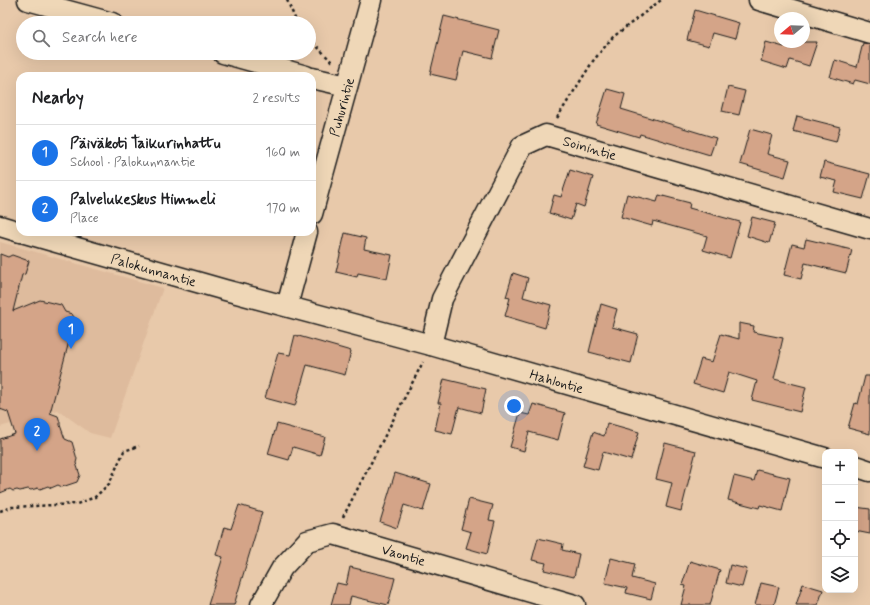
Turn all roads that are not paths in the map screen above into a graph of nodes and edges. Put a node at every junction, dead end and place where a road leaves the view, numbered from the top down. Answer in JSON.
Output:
{"nodes":[{"id":1,"x":28,"y":0,"type":"edge"},
{"id":2,"x":371,"y":0,"type":"edge"},
{"id":3,"x":759,"y":0,"type":"edge"},
{"id":4,"x":86,"y":16,"type":"edge"},
{"id":5,"x":870,"y":33,"type":"edge"},
{"id":6,"x":248,"y":60,"type":"edge"},
{"id":7,"x":292,"y":72,"type":"edge"},
{"id":8,"x":316,"y":79,"type":"edge"},
{"id":9,"x":347,"y":86,"type":"junction"},
{"id":10,"x":316,"y":199,"type":"edge"},
{"id":11,"x":0,"y":226,"type":"edge"},
{"id":12,"x":870,"y":229,"type":"edge"},
{"id":13,"x":16,"y":231,"type":"edge"},
{"id":14,"x":35,"y":236,"type":"edge"},
{"id":15,"x":306,"y":236,"type":"edge"},
{"id":16,"x":287,"y":306,"type":"junction"},
{"id":17,"x":431,"y":345,"type":"junction"},
{"id":18,"x":822,"y":457,"type":"edge"},
{"id":19,"x":858,"y":467,"type":"edge"},
{"id":20,"x":870,"y":471,"type":"edge"},
{"id":21,"x":261,"y":605,"type":"edge"},
{"id":22,"x":575,"y":605,"type":"edge"}],
"edges":[{"from":1,"to":4,"type":"street"},
{"from":2,"to":9,"type":"street","name":"Puhurintie"},
{"from":3,"to":5,"type":"street"},
{"from":6,"to":7,"type":"street"},
{"from":8,"to":9,"type":"street"},
{"from":9,"to":10,"type":"street","name":"Puhurintie"},
{"from":11,"to":13,"type":"street","name":"Palokunnantie"},
{"from":12,"to":17,"type":"street","name":"Soinintie"},
{"from":14,"to":16,"type":"street","name":"Palokunnantie"},
{"from":15,"to":16,"type":"street"},
{"from":16,"to":17,"type":"street","name":"Hahlontie"},
{"from":17,"to":18,"type":"street","name":"Hahlontie"},
{"from":19,"to":20,"type":"street"},
{"from":21,"to":22,"type":"street","name":"Vaontie"}]}
